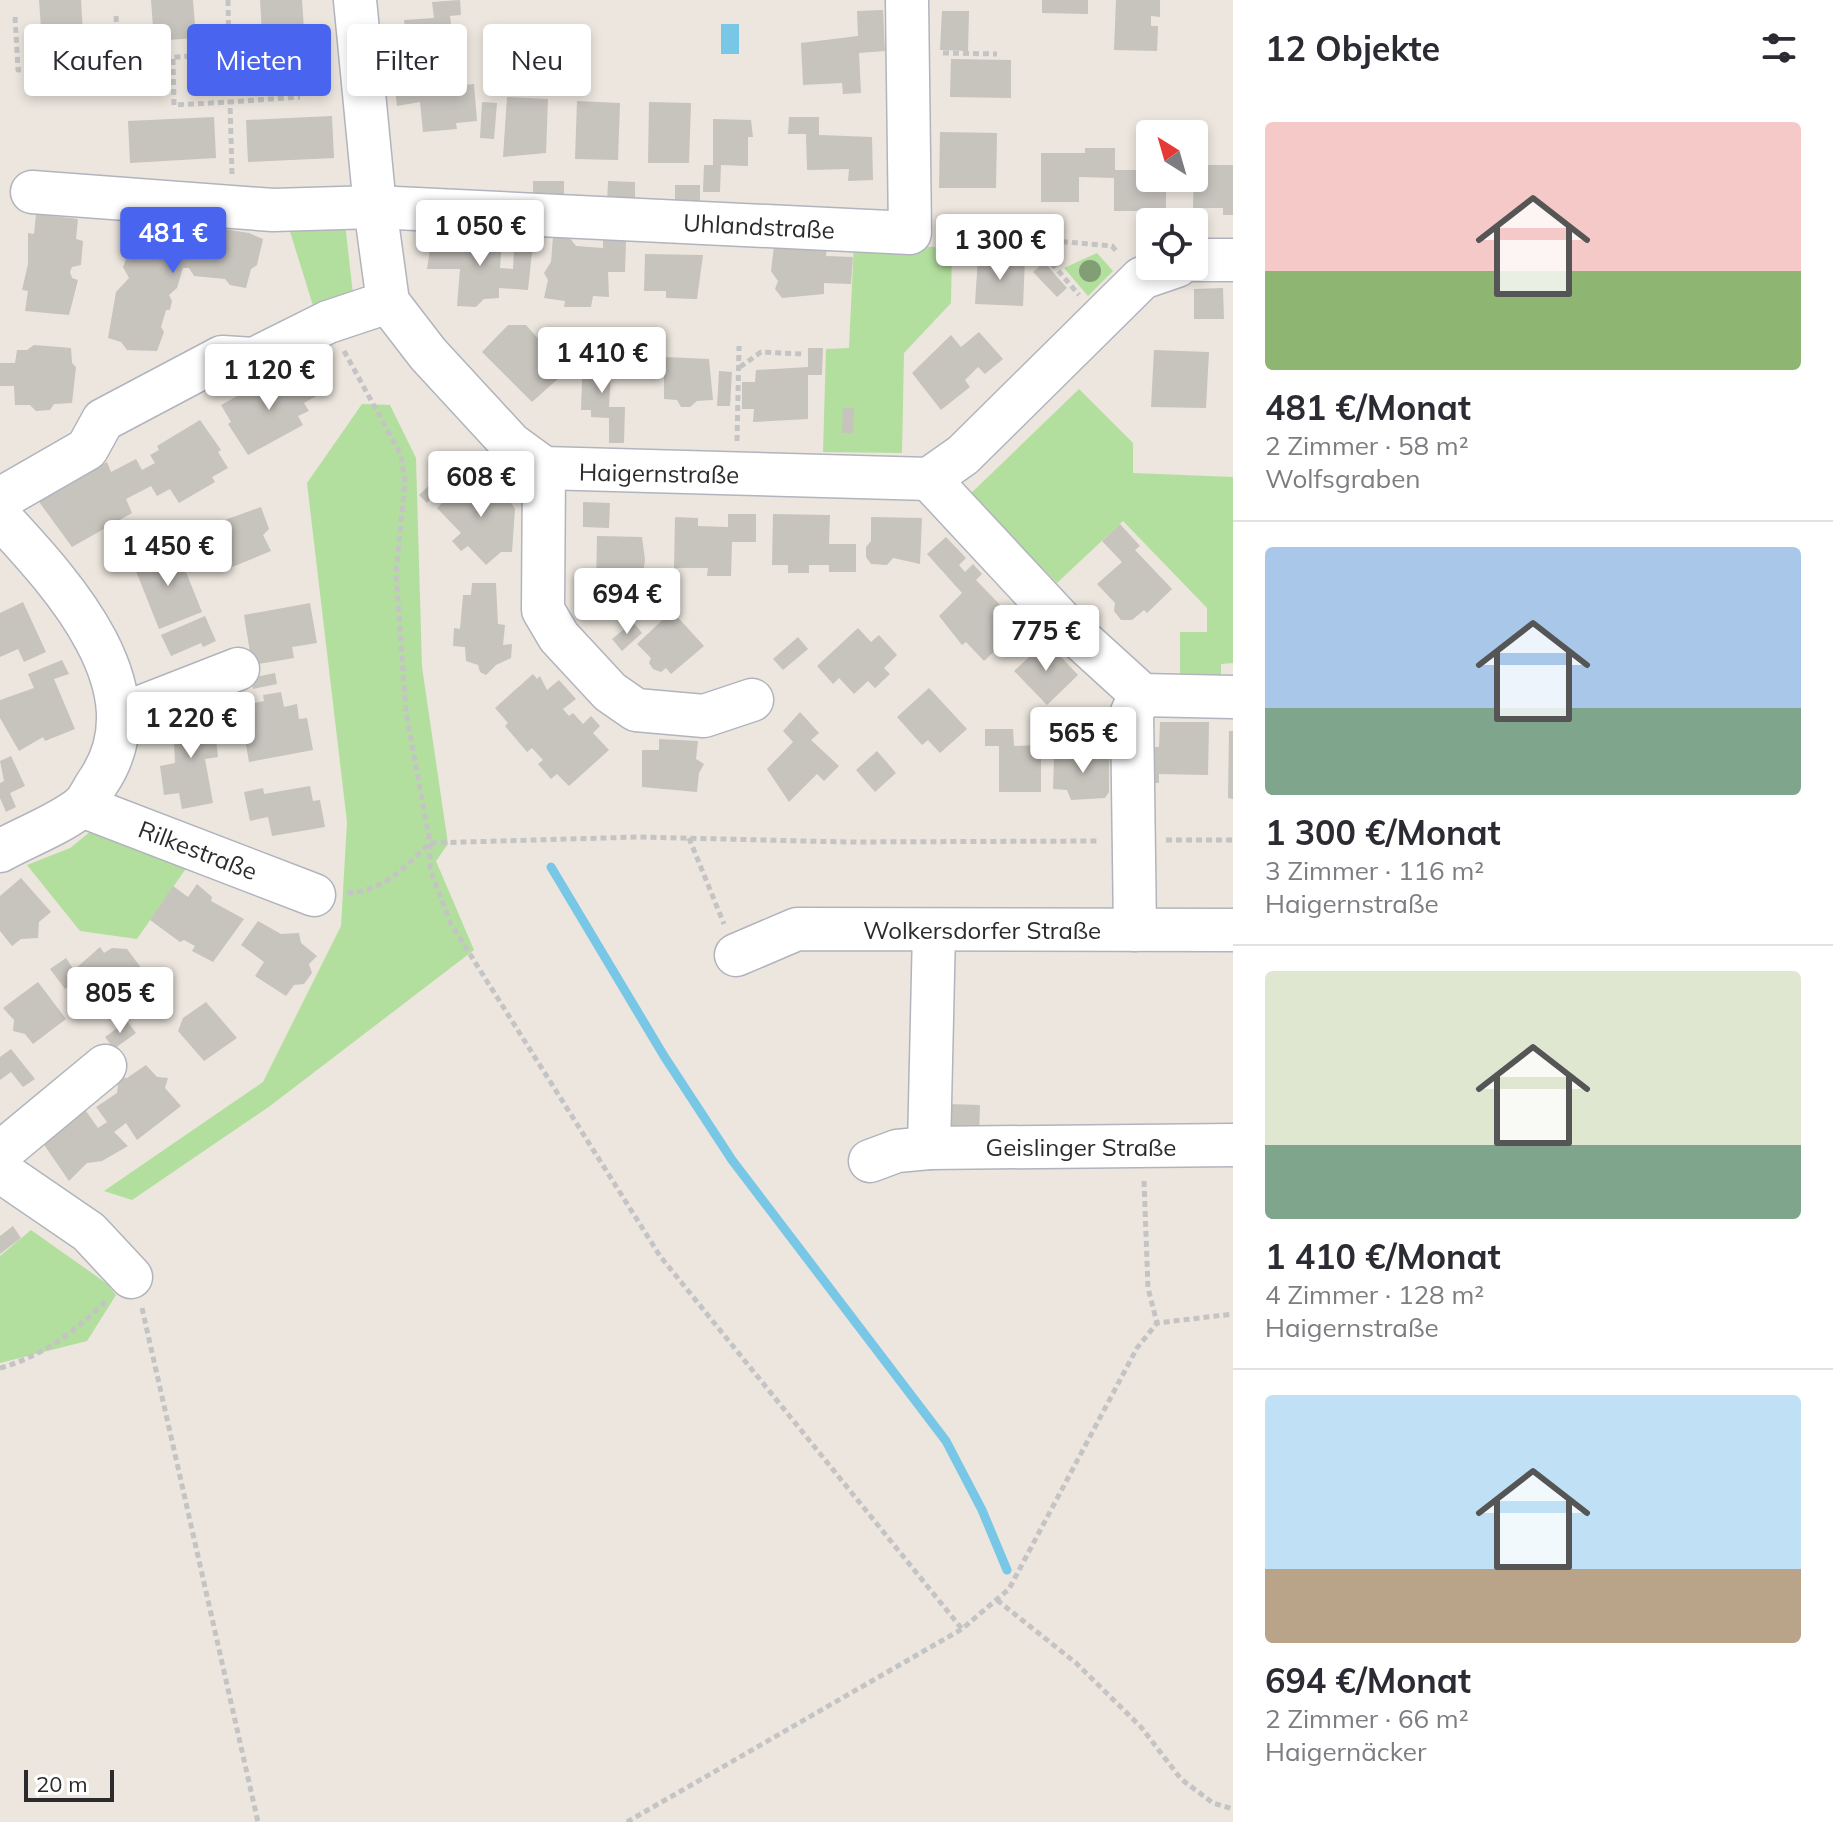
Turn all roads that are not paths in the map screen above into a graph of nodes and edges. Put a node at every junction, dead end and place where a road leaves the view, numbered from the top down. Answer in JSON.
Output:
{"nodes":[{"id":1,"x":355,"y":0,"type":"edge"},
{"id":2,"x":907,"y":0,"type":"edge"},
{"id":3,"x":32,"y":192,"type":"dead end"},
{"id":4,"x":375,"y":207,"type":"junction"},
{"id":5,"x":1208,"y":260,"type":"edge"},
{"id":6,"x":1233,"y":260,"type":"edge"},
{"id":7,"x":1149,"y":280,"type":"edge"},
{"id":8,"x":388,"y":302,"type":"junction"},
{"id":9,"x":544,"y":468,"type":"junction"},
{"id":10,"x":929,"y":479,"type":"junction"},
{"id":11,"x":0,"y":499,"type":"edge"},
{"id":12,"x":0,"y":517,"type":"edge"},
{"id":13,"x":238,"y":669,"type":"dead end"},
{"id":14,"x":1142,"y":695,"type":"junction"},
{"id":15,"x":1233,"y":697,"type":"edge"},
{"id":16,"x":752,"y":700,"type":"dead end"},
{"id":17,"x":120,"y":715,"type":"junction"},
{"id":18,"x":82,"y":806,"type":"junction"},
{"id":19,"x":0,"y":851,"type":"edge"},
{"id":20,"x":314,"y":895,"type":"road end"},
{"id":21,"x":1135,"y":930,"type":"junction"},
{"id":22,"x":1233,"y":930,"type":"edge"},
{"id":23,"x":934,"y":931,"type":"junction"},
{"id":24,"x":736,"y":955,"type":"road end"},
{"id":25,"x":105,"y":1066,"type":"dead end"},
{"id":26,"x":1233,"y":1145,"type":"edge"},
{"id":27,"x":929,"y":1148,"type":"junction"},
{"id":28,"x":0,"y":1153,"type":"edge"},
{"id":29,"x":870,"y":1161,"type":"dead end"},
{"id":30,"x":0,"y":1171,"type":"edge"},
{"id":31,"x":131,"y":1277,"type":"road end"}],
"edges":[{"from":1,"to":4,"type":"street","name":"Haigernstraße"},
{"from":2,"to":4,"type":"street","name":"Uhlandstraße"},
{"from":3,"to":4,"type":"street","name":"Uhlandstraße"},
{"from":4,"to":8,"type":"street","name":"Haigernstraße"},
{"from":5,"to":6,"type":"street"},
{"from":7,"to":10,"type":"street"},
{"from":8,"to":9,"type":"street","name":"Haigernstraße"},
{"from":8,"to":11,"type":"street"},
{"from":9,"to":10,"type":"street","name":"Haigernstraße"},
{"from":9,"to":16,"type":"street"},
{"from":10,"to":14,"type":"street"},
{"from":12,"to":17,"type":"street"},
{"from":13,"to":17,"type":"street"},
{"from":14,"to":15,"type":"street"},
{"from":14,"to":21,"type":"street"},
{"from":17,"to":18,"type":"street"},
{"from":18,"to":19,"type":"street"},
{"from":18,"to":20,"type":"street","name":"Rilkestraße"},
{"from":21,"to":22,"type":"street","name":"Wolkersdorfer Straße"},
{"from":21,"to":23,"type":"street","name":"Wolkersdorfer Straße"},
{"from":23,"to":24,"type":"street","name":"Wolkersdorfer Straße"},
{"from":23,"to":27,"type":"street"},
{"from":25,"to":28,"type":"street"},
{"from":26,"to":27,"type":"street","name":"Geislinger Straße"},
{"from":27,"to":29,"type":"street","name":"Geislinger Straße"},
{"from":30,"to":31,"type":"street"}]}
